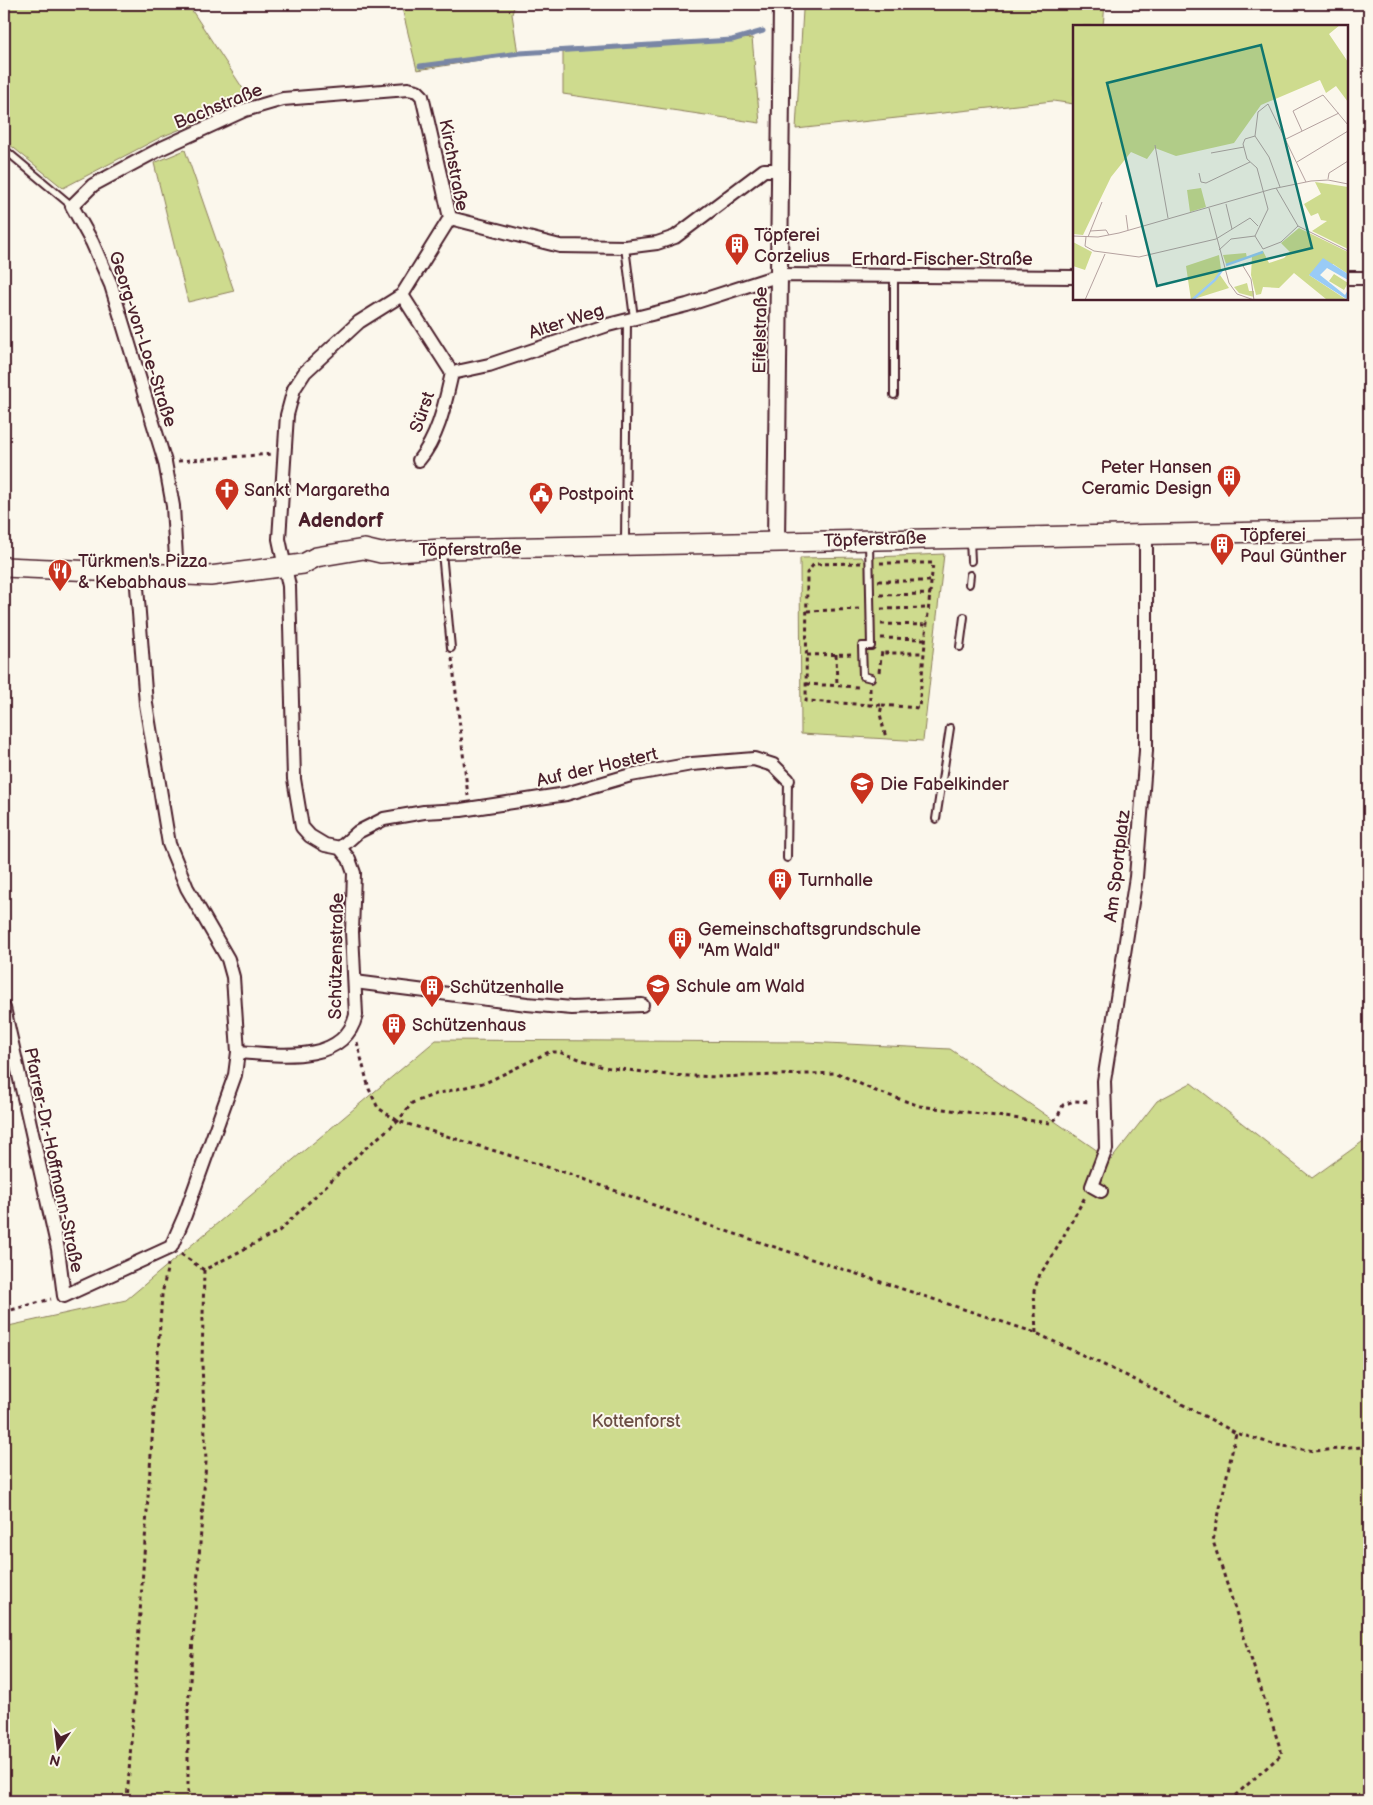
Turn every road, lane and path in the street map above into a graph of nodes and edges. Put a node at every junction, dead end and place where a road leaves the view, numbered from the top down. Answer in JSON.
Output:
{"nodes":[{"id":1,"x":782,"y":4,"type":"edge"},
{"id":2,"x":422,"y":96,"type":"joint"},
{"id":3,"x":4,"y":149,"type":"edge"},
{"id":4,"x":781,"y":170,"type":"junction"},
{"id":5,"x":72,"y":206,"type":"junction"},
{"id":6,"x":450,"y":218,"type":"junction"},
{"id":7,"x":625,"y":247,"type":"junction"},
{"id":8,"x":780,"y":275,"type":"junction"},
{"id":9,"x":894,"y":276,"type":"junction"},
{"id":10,"x":1073,"y":276,"type":"edge"},
{"id":11,"x":1348,"y":278,"type":"edge"},
{"id":12,"x":1369,"y":278,"type":"edge"},
{"id":13,"x":402,"y":294,"type":"junction"},
{"id":14,"x":630,"y":319,"type":"junction"},
{"id":15,"x":452,"y":373,"type":"junction"},
{"id":16,"x":894,"y":395,"type":"dead end"},
{"id":17,"x":264,"y":453,"type":"dead end"},
{"id":18,"x":419,"y":460,"type":"dead end"},
{"id":19,"x":165,"y":462,"type":"junction"},
{"id":20,"x":1369,"y":530,"type":"edge"},
{"id":21,"x":1146,"y":535,"type":"junction"},
{"id":22,"x":970,"y":537,"type":"junction"},
{"id":23,"x":869,"y":539,"type":"junction"},
{"id":24,"x":776,"y":542,"type":"junction"},
{"id":25,"x":625,"y":546,"type":"junction"},
{"id":26,"x":442,"y":549,"type":"junction"},
{"id":27,"x":971,"y":561,"type":"dead end"},
{"id":28,"x":861,"y":563,"type":"dead end"},
{"id":29,"x":875,"y":563,"type":"dead end"},
{"id":30,"x":285,"y":566,"type":"junction"},
{"id":31,"x":4,"y":567,"type":"edge"},
{"id":32,"x":136,"y":574,"type":"junction"},
{"id":33,"x":177,"y":576,"type":"junction"},
{"id":34,"x":970,"y":576,"type":"dead end"},
{"id":35,"x":869,"y":581,"type":"junction"},
{"id":36,"x":933,"y":581,"type":"junction"},
{"id":37,"x":969,"y":584,"type":"dead end"},
{"id":38,"x":932,"y":594,"type":"junction"},
{"id":39,"x":870,"y":595,"type":"junction"},
{"id":40,"x":964,"y":617,"type":"dead end"},
{"id":41,"x":878,"y":624,"type":"dead end"},
{"id":42,"x":928,"y":625,"type":"junction"},
{"id":43,"x":926,"y":639,"type":"junction"},
{"id":44,"x":874,"y":646,"type":"junction"},
{"id":45,"x":960,"y":647,"type":"dead end"},
{"id":46,"x":451,"y":648,"type":"joint"},
{"id":47,"x":861,"y":653,"type":"junction"},
{"id":48,"x":883,"y":653,"type":"junction"},
{"id":49,"x":924,"y":653,"type":"junction"},
{"id":50,"x":836,"y":654,"type":"junction"},
{"id":51,"x":808,"y":655,"type":"junction"},
{"id":52,"x":870,"y":678,"type":"junction"},
{"id":53,"x":806,"y":684,"type":"junction"},
{"id":54,"x":837,"y":686,"type":"junction"},
{"id":55,"x":870,"y":688,"type":"junction"},
{"id":56,"x":870,"y":705,"type":"junction"},
{"id":57,"x":882,"y":705,"type":"junction"},
{"id":58,"x":950,"y":728,"type":"dead end"},
{"id":59,"x":886,"y":738,"type":"dead end"},
{"id":60,"x":788,"y":780,"type":"joint"},
{"id":61,"x":470,"y":809,"type":"junction"},
{"id":62,"x":936,"y":819,"type":"dead end"},
{"id":63,"x":340,"y":848,"type":"junction"},
{"id":64,"x":787,"y":858,"type":"dead end"},
{"id":65,"x":355,"y":982,"type":"junction"},
{"id":66,"x":642,"y":1005,"type":"dead end"},
{"id":67,"x":4,"y":1008,"type":"edge"},
{"id":68,"x":353,"y":1028,"type":"junction"},
{"id":69,"x":238,"y":1052,"type":"junction"},
{"id":70,"x":1104,"y":1103,"type":"junction"},
{"id":71,"x":398,"y":1122,"type":"junction"},
{"id":72,"x":1097,"y":1188,"type":"joint"},
{"id":73,"x":171,"y":1247,"type":"junction"},
{"id":74,"x":204,"y":1270,"type":"junction"},
{"id":75,"x":64,"y":1296,"type":"junction"},
{"id":76,"x":4,"y":1312,"type":"edge"},
{"id":77,"x":1036,"y":1333,"type":"junction"},
{"id":78,"x":1236,"y":1433,"type":"junction"},
{"id":79,"x":1369,"y":1443,"type":"edge"},
{"id":80,"x":127,"y":1801,"type":"edge"},
{"id":81,"x":188,"y":1801,"type":"edge"},
{"id":82,"x":1229,"y":1801,"type":"edge"}],
"edges":[{"from":1,"to":4,"type":"street","name":"Eifelstraße"},
{"from":2,"to":5,"type":"street","name":"Bachstraße"},
{"from":2,"to":6,"type":"street","name":"Kirchstraße"},
{"from":3,"to":5,"type":"lane","name":"Georg-von-Loe-Straße"},
{"from":4,"to":7,"type":"street"},
{"from":4,"to":8,"type":"street","name":"Eifelstraße"},
{"from":5,"to":19,"type":"street","name":"Georg-von-Loe-Straße"},
{"from":6,"to":7,"type":"street"},
{"from":6,"to":13,"type":"street","name":"Kirchstraße"},
{"from":7,"to":14,"type":"lane"},
{"from":8,"to":9,"type":"street","name":"Erhard-Fischer-Straße"},
{"from":8,"to":14,"type":"street","name":"Alter Weg"},
{"from":8,"to":24,"type":"street","name":"Eifelstraße"},
{"from":9,"to":10,"type":"street","name":"Erhard-Fischer-Straße"},
{"from":9,"to":16,"type":"lane"},
{"from":11,"to":12,"type":"street"},
{"from":13,"to":15,"type":"street"},
{"from":13,"to":30,"type":"street","name":"Kirchstraße"},
{"from":14,"to":15,"type":"street","name":"Alter Weg"},
{"from":14,"to":25,"type":"lane"},
{"from":15,"to":18,"type":"street","name":"Sürst"},
{"from":17,"to":19,"type":"path"},
{"from":19,"to":33,"type":"street","name":"Georg-von-Loe-Straße"},
{"from":20,"to":21,"type":"main road","name":"Töpferstraße"},
{"from":21,"to":22,"type":"main road","name":"Töpferstraße"},
{"from":21,"to":70,"type":"street","name":"Am Sportplatz"},
{"from":22,"to":23,"type":"main road","name":"Töpferstraße"},
{"from":22,"to":27,"type":"lane"},
{"from":23,"to":24,"type":"main road","name":"Töpferstraße"},
{"from":23,"to":35,"type":"lane"},
{"from":24,"to":25,"type":"main road","name":"Töpferstraße"},
{"from":25,"to":26,"type":"main road","name":"Töpferstraße"},
{"from":26,"to":30,"type":"main road","name":"Töpferstraße"},
{"from":26,"to":46,"type":"lane"},
{"from":28,"to":51,"type":"path"},
{"from":29,"to":36,"type":"path"},
{"from":30,"to":33,"type":"main road","name":"Töpferstraße"},
{"from":30,"to":63,"type":"street"},
{"from":31,"to":32,"type":"main road","name":"Töpferstraße"},
{"from":32,"to":33,"type":"main road","name":"Töpferstraße"},
{"from":32,"to":69,"type":"street"},
{"from":34,"to":37,"type":"lane"},
{"from":35,"to":36,"type":"path"},
{"from":35,"to":39,"type":"lane"},
{"from":36,"to":38,"type":"path"},
{"from":38,"to":39,"type":"path"},
{"from":38,"to":42,"type":"path"},
{"from":39,"to":44,"type":"lane"},
{"from":40,"to":45,"type":"lane"},
{"from":41,"to":42,"type":"path"},
{"from":42,"to":43,"type":"path"},
{"from":43,"to":44,"type":"path"},
{"from":43,"to":49,"type":"path"},
{"from":44,"to":47,"type":"lane"},
{"from":44,"to":48,"type":"path"},
{"from":46,"to":61,"type":"path"},
{"from":47,"to":50,"type":"path"},
{"from":47,"to":52,"type":"lane"},
{"from":48,"to":49,"type":"path"},
{"from":48,"to":52,"type":"path"},
{"from":49,"to":57,"type":"path"},
{"from":50,"to":51,"type":"path"},
{"from":50,"to":54,"type":"path"},
{"from":51,"to":53,"type":"path"},
{"from":52,"to":55,"type":"path"},
{"from":53,"to":54,"type":"path"},
{"from":53,"to":56,"type":"path"},
{"from":54,"to":55,"type":"path"},
{"from":55,"to":56,"type":"path"},
{"from":56,"to":57,"type":"path"},
{"from":57,"to":59,"type":"path"},
{"from":58,"to":62,"type":"lane"},
{"from":60,"to":61,"type":"street","name":"Auf der Hostert"},
{"from":60,"to":64,"type":"lane","name":"Auf der Hostert"},
{"from":61,"to":63,"type":"street","name":"Auf der Hostert"},
{"from":63,"to":65,"type":"street","name":"Schützenstraße"},
{"from":65,"to":66,"type":"street"},
{"from":65,"to":68,"type":"street","name":"Schützenstraße"},
{"from":67,"to":75,"type":"street","name":"Pfarrer-Dr.-Hoffmann-Straße"},
{"from":68,"to":69,"type":"street","name":"Schützenstraße"},
{"from":68,"to":71,"type":"path"},
{"from":69,"to":73,"type":"street"},
{"from":70,"to":71,"type":"path"},
{"from":70,"to":72,"type":"street","name":"Am Sportplatz"},
{"from":71,"to":74,"type":"path"},
{"from":71,"to":77,"type":"path"},
{"from":72,"to":77,"type":"path"},
{"from":73,"to":74,"type":"path"},
{"from":73,"to":75,"type":"street","name":"Pfarrer-Dr.-Hoffmann-Straße"},
{"from":73,"to":80,"type":"path"},
{"from":74,"to":81,"type":"path"},
{"from":75,"to":76,"type":"path"},
{"from":77,"to":78,"type":"path"},
{"from":78,"to":79,"type":"path"},
{"from":78,"to":82,"type":"path"}]}
